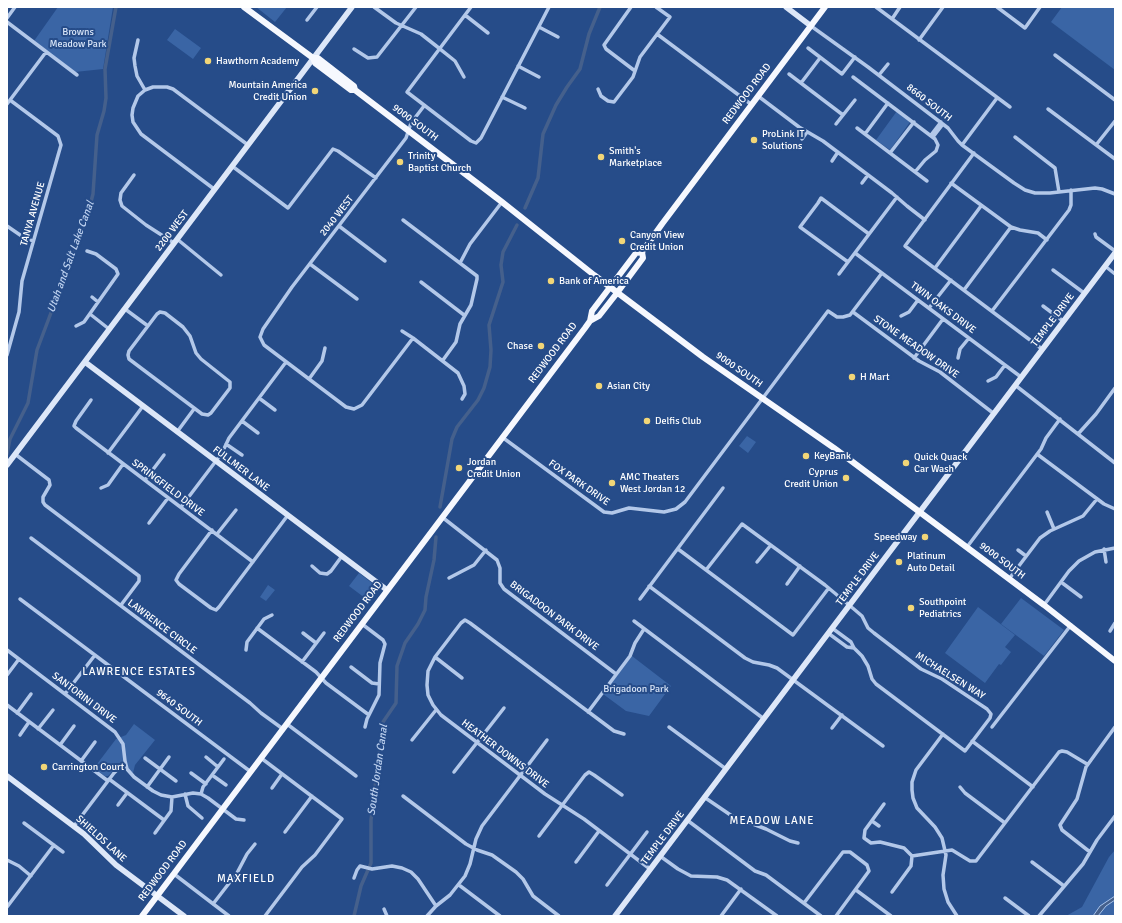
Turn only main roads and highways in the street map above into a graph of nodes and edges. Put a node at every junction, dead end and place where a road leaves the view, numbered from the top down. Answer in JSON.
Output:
{"nodes":[{"id":1,"x":244,"y":7,"type":"edge"},
{"id":2,"x":825,"y":7,"type":"edge"},
{"id":3,"x":642,"y":252,"type":"junction"},
{"id":4,"x":610,"y":287,"type":"junction"},
{"id":5,"x":617,"y":293,"type":"junction"},
{"id":6,"x":590,"y":321,"type":"junction"},
{"id":7,"x":1115,"y":661,"type":"edge"},
{"id":8,"x":142,"y":916,"type":"edge"}],
"edges":[{"from":1,"to":4,"type":"main road","name":"9000 SOUTH"},
{"from":2,"to":3,"type":"main road","name":"REDWOOD ROAD"},
{"from":3,"to":4,"type":"main road","name":"REDWOOD ROAD"},
{"from":3,"to":5,"type":"main road","name":"REDWOOD ROAD"},
{"from":4,"to":5,"type":"main road","name":"9000 SOUTH"},
{"from":4,"to":6,"type":"main road","name":"REDWOOD ROAD"},
{"from":5,"to":6,"type":"main road","name":"REDWOOD ROAD"},
{"from":5,"to":7,"type":"main road","name":"9000 SOUTH"},
{"from":6,"to":8,"type":"main road","name":"REDWOOD ROAD"}]}
